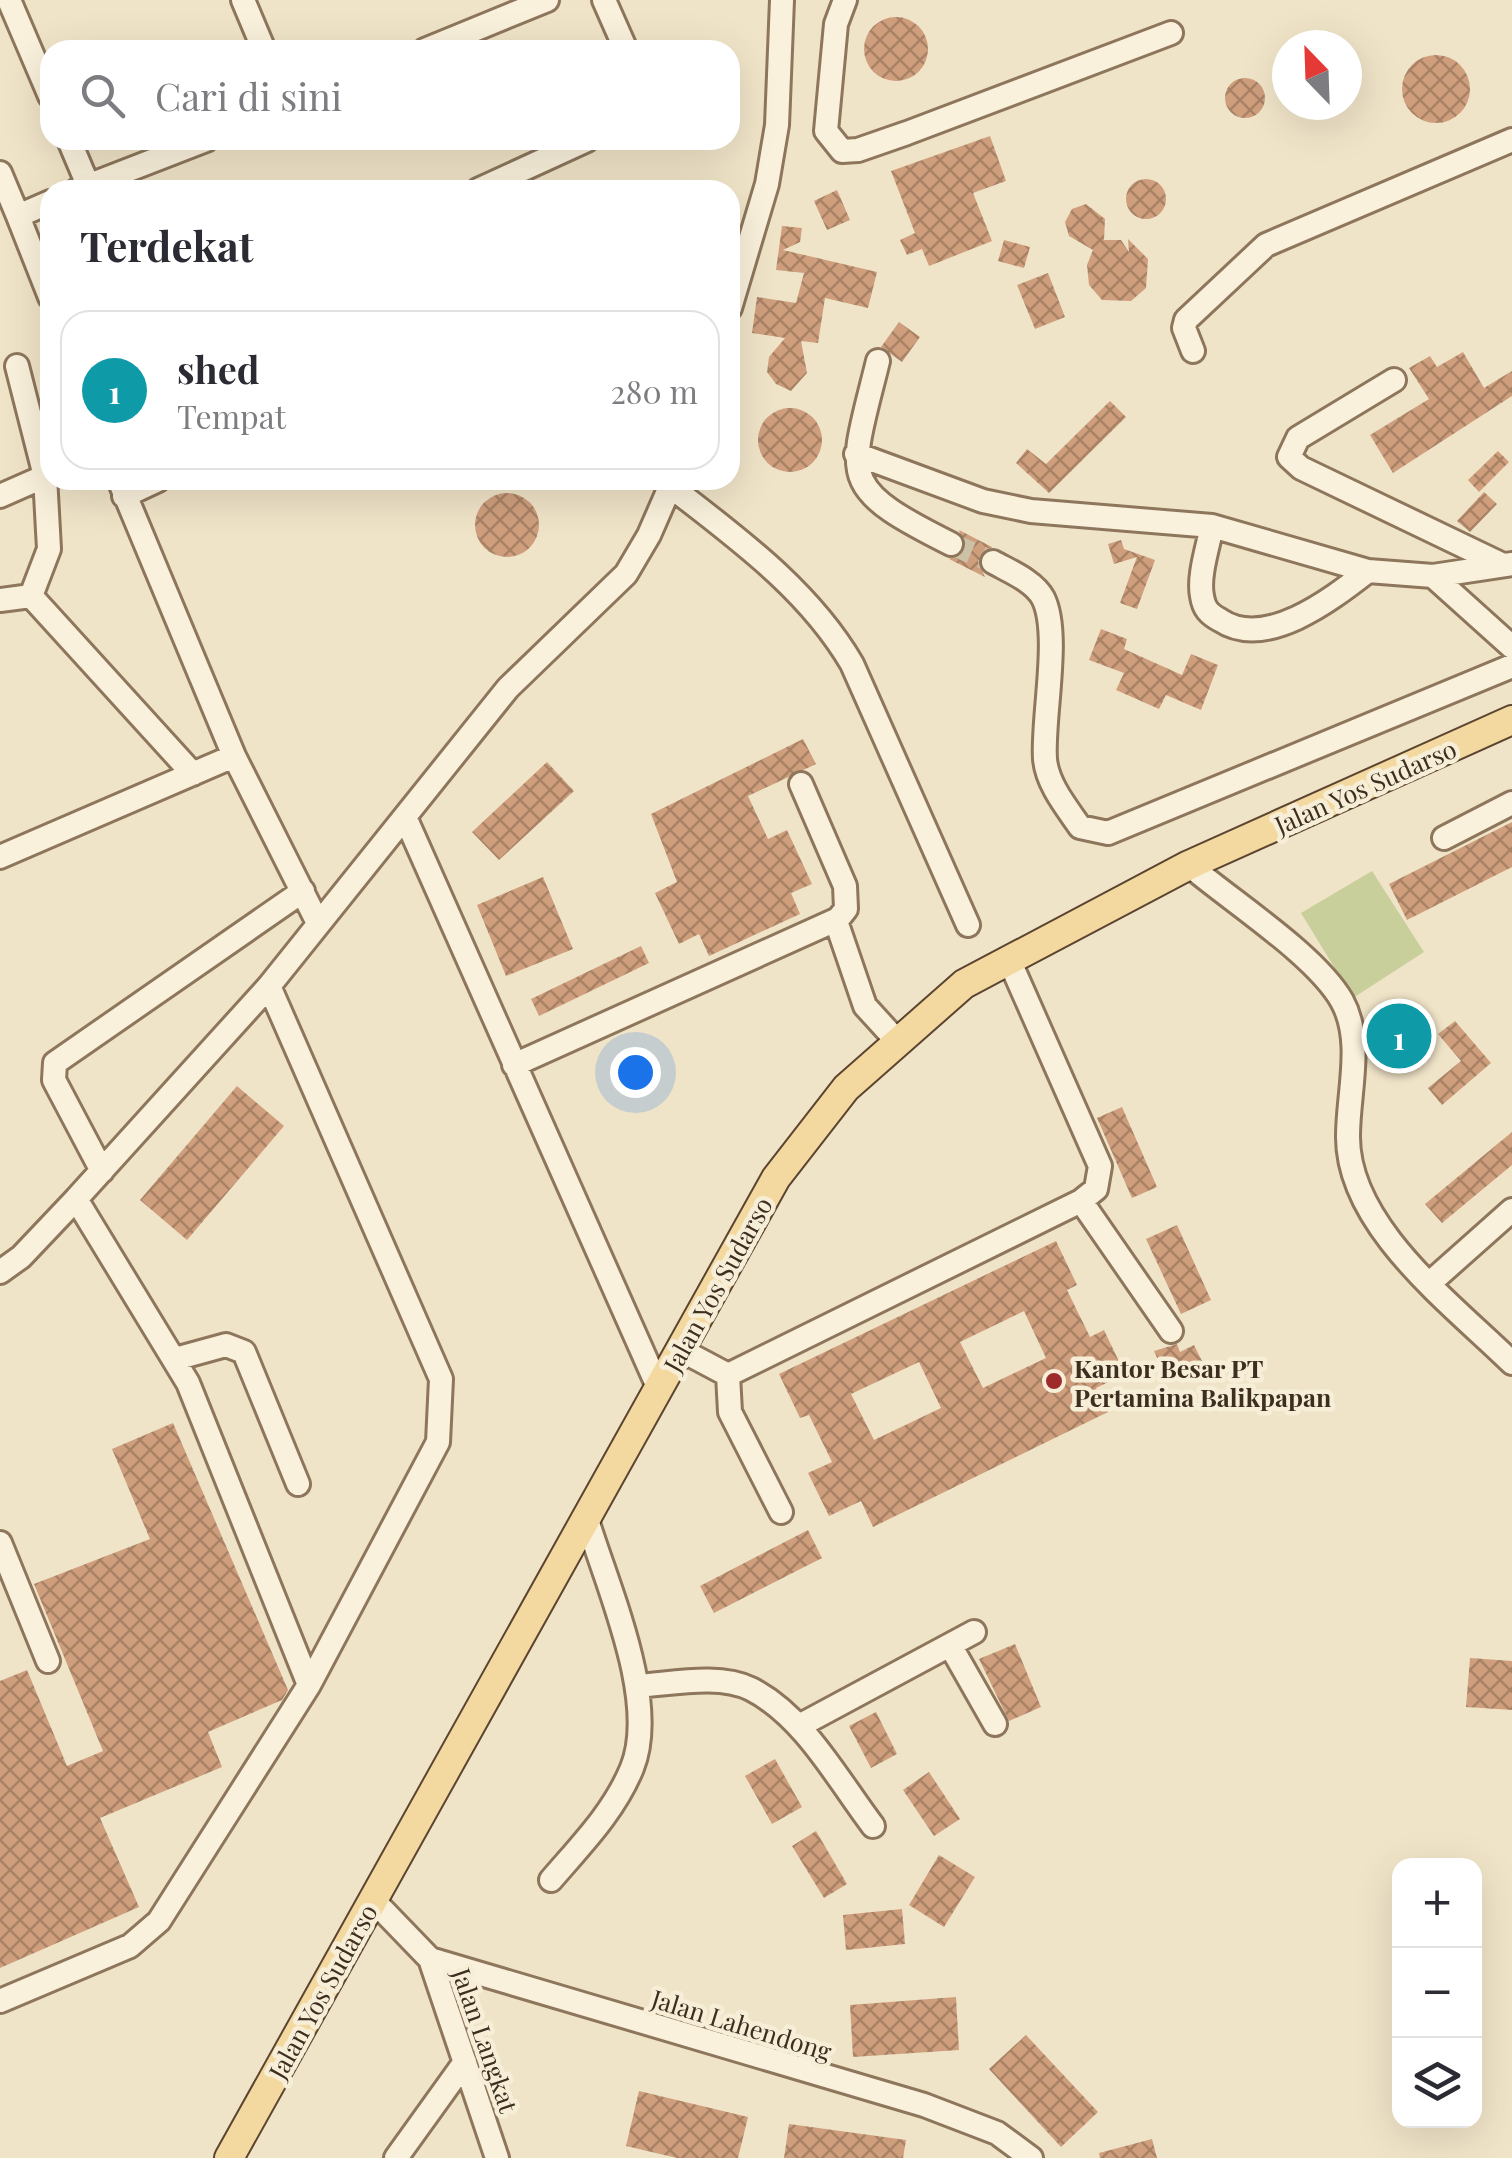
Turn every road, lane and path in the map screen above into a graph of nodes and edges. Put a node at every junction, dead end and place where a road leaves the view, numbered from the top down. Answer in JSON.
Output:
{"nodes":[{"id":1,"x":8,"y":0,"type":"edge"},
{"id":2,"x":243,"y":0,"type":"edge"},
{"id":3,"x":547,"y":0,"type":"edge"},
{"id":4,"x":604,"y":0,"type":"edge"},
{"id":5,"x":782,"y":0,"type":"edge"},
{"id":6,"x":846,"y":0,"type":"edge"},
{"id":7,"x":496,"y":9,"type":"edge"},
{"id":8,"x":1172,"y":33,"type":"dead end"},
{"id":9,"x":260,"y":40,"type":"edge"},
{"id":10,"x":442,"y":40,"type":"edge"},
{"id":11,"x":622,"y":40,"type":"edge"},
{"id":12,"x":40,"y":73,"type":"edge"},
{"id":13,"x":1512,"y":140,"type":"edge"},
{"id":14,"x":72,"y":150,"type":"edge"},
{"id":15,"x":180,"y":150,"type":"edge"},
{"id":16,"x":565,"y":150,"type":"edge"},
{"id":17,"x":0,"y":174,"type":"edge"},
{"id":18,"x":81,"y":180,"type":"edge"},
{"id":19,"x":104,"y":180,"type":"edge"},
{"id":20,"x":500,"y":180,"type":"edge"},
{"id":21,"x":40,"y":204,"type":"edge"},
{"id":22,"x":10,"y":208,"type":"edge"},
{"id":23,"x":740,"y":274,"type":"edge"},
{"id":24,"x":40,"y":275,"type":"edge"},
{"id":25,"x":1193,"y":351,"type":"dead end"},
{"id":26,"x":878,"y":361,"type":"dead end"},
{"id":27,"x":17,"y":366,"type":"dead end"},
{"id":28,"x":1394,"y":380,"type":"dead end"},
{"id":29,"x":40,"y":450,"type":"edge"},
{"id":30,"x":856,"y":454,"type":"junction"},
{"id":31,"x":40,"y":478,"type":"edge"},
{"id":32,"x":47,"y":490,"type":"edge"},
{"id":33,"x":122,"y":490,"type":"edge"},
{"id":34,"x":668,"y":490,"type":"edge"},
{"id":35,"x":680,"y":490,"type":"edge"},
{"id":36,"x":0,"y":496,"type":"edge"},
{"id":37,"x":1212,"y":526,"type":"junction"},
{"id":38,"x":952,"y":544,"type":"tunnel mouth"},
{"id":39,"x":993,"y":562,"type":"tunnel mouth"},
{"id":40,"x":1508,"y":564,"type":"edge"},
{"id":41,"x":1368,"y":571,"type":"junction"},
{"id":42,"x":1433,"y":576,"type":"junction"},
{"id":43,"x":31,"y":596,"type":"junction"},
{"id":44,"x":0,"y":600,"type":"edge"},
{"id":45,"x":1512,"y":647,"type":"edge"},
{"id":46,"x":1512,"y":666,"type":"edge"},
{"id":47,"x":1512,"y":720,"type":"edge"},
{"id":48,"x":234,"y":756,"type":"junction"},
{"id":49,"x":192,"y":774,"type":"junction"},
{"id":50,"x":802,"y":784,"type":"dead end"},
{"id":51,"x":1512,"y":804,"type":"edge"},
{"id":52,"x":406,"y":817,"type":"junction"},
{"id":53,"x":1444,"y":838,"type":"dead end"},
{"id":54,"x":0,"y":857,"type":"edge"},
{"id":55,"x":1189,"y":865,"type":"junction"},
{"id":56,"x":303,"y":891,"type":"junction"},
{"id":57,"x":317,"y":921,"type":"junction"},
{"id":58,"x":836,"y":921,"type":"junction"},
{"id":59,"x":968,"y":926,"type":"dead end"},
{"id":60,"x":1010,"y":962,"type":"junction"},
{"id":61,"x":268,"y":986,"type":"junction"},
{"id":62,"x":897,"y":1041,"type":"junction"},
{"id":63,"x":514,"y":1065,"type":"junction"},
{"id":64,"x":102,"y":1170,"type":"junction"},
{"id":65,"x":76,"y":1199,"type":"junction"},
{"id":66,"x":1081,"y":1201,"type":"junction"},
{"id":67,"x":1512,"y":1210,"type":"edge"},
{"id":68,"x":0,"y":1272,"type":"edge"},
{"id":69,"x":1431,"y":1282,"type":"junction"},
{"id":70,"x":1171,"y":1331,"type":"dead end"},
{"id":71,"x":682,"y":1350,"type":"junction"},
{"id":72,"x":175,"y":1359,"type":"junction"},
{"id":73,"x":1512,"y":1363,"type":"edge"},
{"id":74,"x":728,"y":1375,"type":"junction"},
{"id":75,"x":659,"y":1389,"type":"junction"},
{"id":76,"x":298,"y":1484,"type":"dead end"},
{"id":77,"x":781,"y":1512,"type":"dead end"},
{"id":78,"x":588,"y":1522,"type":"junction"},
{"id":79,"x":0,"y":1543,"type":"edge"},
{"id":80,"x":974,"y":1632,"type":"dead end"},
{"id":81,"x":950,"y":1645,"type":"junction"},
{"id":82,"x":48,"y":1661,"type":"dead end"},
{"id":83,"x":309,"y":1685,"type":"junction"},
{"id":84,"x":636,"y":1686,"type":"junction"},
{"id":85,"x":995,"y":1724,"type":"dead end"},
{"id":86,"x":798,"y":1726,"type":"junction"},
{"id":87,"x":873,"y":1826,"type":"dead end"},
{"id":88,"x":551,"y":1880,"type":"dead end"},
{"id":89,"x":374,"y":1901,"type":"junction"},
{"id":90,"x":430,"y":1959,"type":"junction"},
{"id":91,"x":0,"y":2001,"type":"edge"},
{"id":92,"x":465,"y":2062,"type":"junction"},
{"id":93,"x":229,"y":2158,"type":"edge"},
{"id":94,"x":396,"y":2158,"type":"edge"},
{"id":95,"x":497,"y":2158,"type":"edge"},
{"id":96,"x":1031,"y":2158,"type":"edge"}],
"edges":[{"from":1,"to":12,"type":"street"},
{"from":2,"to":9,"type":"street"},
{"from":3,"to":7,"type":"street"},
{"from":4,"to":11,"type":"street"},
{"from":5,"to":23,"type":"street"},
{"from":6,"to":8,"type":"street"},
{"from":7,"to":10,"type":"street"},
{"from":13,"to":25,"type":"street"},
{"from":14,"to":18,"type":"street"},
{"from":15,"to":19,"type":"street"},
{"from":16,"to":20,"type":"street"},
{"from":17,"to":22,"type":"street"},
{"from":21,"to":22,"type":"street"},
{"from":22,"to":24,"type":"street"},
{"from":26,"to":30,"type":"street"},
{"from":27,"to":29,"type":"street"},
{"from":28,"to":40,"type":"street"},
{"from":30,"to":37,"type":"street"},
{"from":30,"to":38,"type":"street"},
{"from":31,"to":36,"type":"street"},
{"from":32,"to":43,"type":"street"},
{"from":33,"to":48,"type":"street"},
{"from":34,"to":52,"type":"street"},
{"from":35,"to":59,"type":"street"},
{"from":37,"to":41,"type":"street"},
{"from":37,"to":41,"type":"street"},
{"from":39,"to":46,"type":"street"},
{"from":40,"to":42,"type":"street"},
{"from":41,"to":42,"type":"street"},
{"from":42,"to":45,"type":"street"},
{"from":43,"to":44,"type":"street"},
{"from":43,"to":49,"type":"street"},
{"from":47,"to":55,"type":"main road","name":"Jalan Yos Sudarso"},
{"from":48,"to":49,"type":"street"},
{"from":48,"to":56,"type":"street"},
{"from":49,"to":54,"type":"street"},
{"from":50,"to":58,"type":"street"},
{"from":51,"to":53,"type":"street"},
{"from":52,"to":57,"type":"street"},
{"from":52,"to":63,"type":"street"},
{"from":55,"to":60,"type":"main road","name":"Jalan Yos Sudarso"},
{"from":55,"to":69,"type":"street"},
{"from":56,"to":57,"type":"street"},
{"from":56,"to":64,"type":"street"},
{"from":57,"to":61,"type":"street"},
{"from":58,"to":62,"type":"street"},
{"from":58,"to":63,"type":"street"},
{"from":60,"to":62,"type":"main road","name":"Jalan Yos Sudarso"},
{"from":60,"to":66,"type":"street"},
{"from":61,"to":64,"type":"street"},
{"from":61,"to":83,"type":"street"},
{"from":62,"to":71,"type":"main road","name":"Jalan Yos Sudarso"},
{"from":63,"to":75,"type":"street"},
{"from":64,"to":65,"type":"street"},
{"from":65,"to":68,"type":"street"},
{"from":65,"to":72,"type":"street"},
{"from":66,"to":70,"type":"street"},
{"from":66,"to":74,"type":"street"},
{"from":67,"to":69,"type":"street"},
{"from":69,"to":73,"type":"street"},
{"from":71,"to":74,"type":"street"},
{"from":71,"to":75,"type":"main road","name":"Jalan Yos Sudarso"},
{"from":72,"to":76,"type":"street"},
{"from":72,"to":83,"type":"street"},
{"from":74,"to":77,"type":"street"},
{"from":75,"to":78,"type":"main road","name":"Jalan Yos Sudarso"},
{"from":78,"to":84,"type":"street"},
{"from":78,"to":89,"type":"main road","name":"Jalan Yos Sudarso"},
{"from":79,"to":82,"type":"street"},
{"from":80,"to":81,"type":"street"},
{"from":81,"to":85,"type":"street"},
{"from":81,"to":86,"type":"street"},
{"from":83,"to":91,"type":"street"},
{"from":84,"to":86,"type":"street"},
{"from":84,"to":88,"type":"street"},
{"from":86,"to":87,"type":"street"},
{"from":89,"to":90,"type":"street","name":"Jalan Langkat"},
{"from":89,"to":93,"type":"main road","name":"Jalan Yos Sudarso"},
{"from":90,"to":92,"type":"street","name":"Jalan Langkat"},
{"from":90,"to":96,"type":"street","name":"Jalan Lahendong"},
{"from":92,"to":94,"type":"street"},
{"from":92,"to":95,"type":"street","name":"Jalan Langkat"}]}
